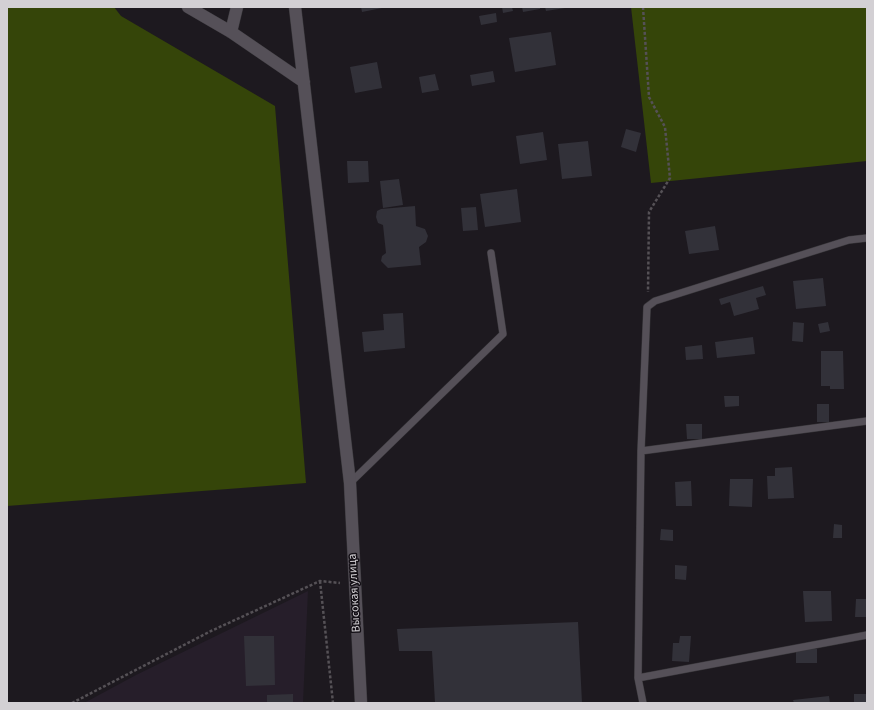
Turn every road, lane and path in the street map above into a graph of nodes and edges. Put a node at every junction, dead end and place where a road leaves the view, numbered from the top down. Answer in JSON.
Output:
{"nodes":[{"id":1,"x":188,"y":7,"type":"edge"},
{"id":2,"x":237,"y":7,"type":"edge"},
{"id":3,"x":295,"y":7,"type":"edge"},
{"id":4,"x":642,"y":7,"type":"edge"},
{"id":5,"x":231,"y":32,"type":"junction"},
{"id":6,"x":304,"y":82,"type":"junction"},
{"id":7,"x":867,"y":238,"type":"edge"},
{"id":8,"x":491,"y":252,"type":"dead end"},
{"id":9,"x":647,"y":307,"type":"junction"},
{"id":10,"x":867,"y":421,"type":"edge"},
{"id":11,"x":641,"y":452,"type":"junction"},
{"id":12,"x":350,"y":483,"type":"junction"},
{"id":13,"x":320,"y":581,"type":"junction"},
{"id":14,"x":355,"y":584,"type":"junction"},
{"id":15,"x":867,"y":635,"type":"edge"},
{"id":16,"x":638,"y":678,"type":"junction"},
{"id":17,"x":72,"y":703,"type":"edge"},
{"id":18,"x":333,"y":703,"type":"edge"},
{"id":19,"x":361,"y":703,"type":"edge"},
{"id":20,"x":643,"y":703,"type":"edge"}],
"edges":[{"from":1,"to":5,"type":"street"},
{"from":2,"to":5,"type":"street"},
{"from":3,"to":6,"type":"street","name":"Высокая улица"},
{"from":4,"to":9,"type":"path"},
{"from":5,"to":6,"type":"street"},
{"from":6,"to":12,"type":"street","name":"Высокая улица"},
{"from":7,"to":9,"type":"lane"},
{"from":8,"to":12,"type":"lane"},
{"from":9,"to":11,"type":"lane"},
{"from":10,"to":11,"type":"lane"},
{"from":11,"to":16,"type":"lane"},
{"from":12,"to":14,"type":"street","name":"Высокая улица"},
{"from":13,"to":14,"type":"path"},
{"from":13,"to":17,"type":"path"},
{"from":13,"to":18,"type":"path"},
{"from":14,"to":19,"type":"street","name":"Высокая улица"},
{"from":15,"to":16,"type":"lane"},
{"from":16,"to":20,"type":"lane"}]}
